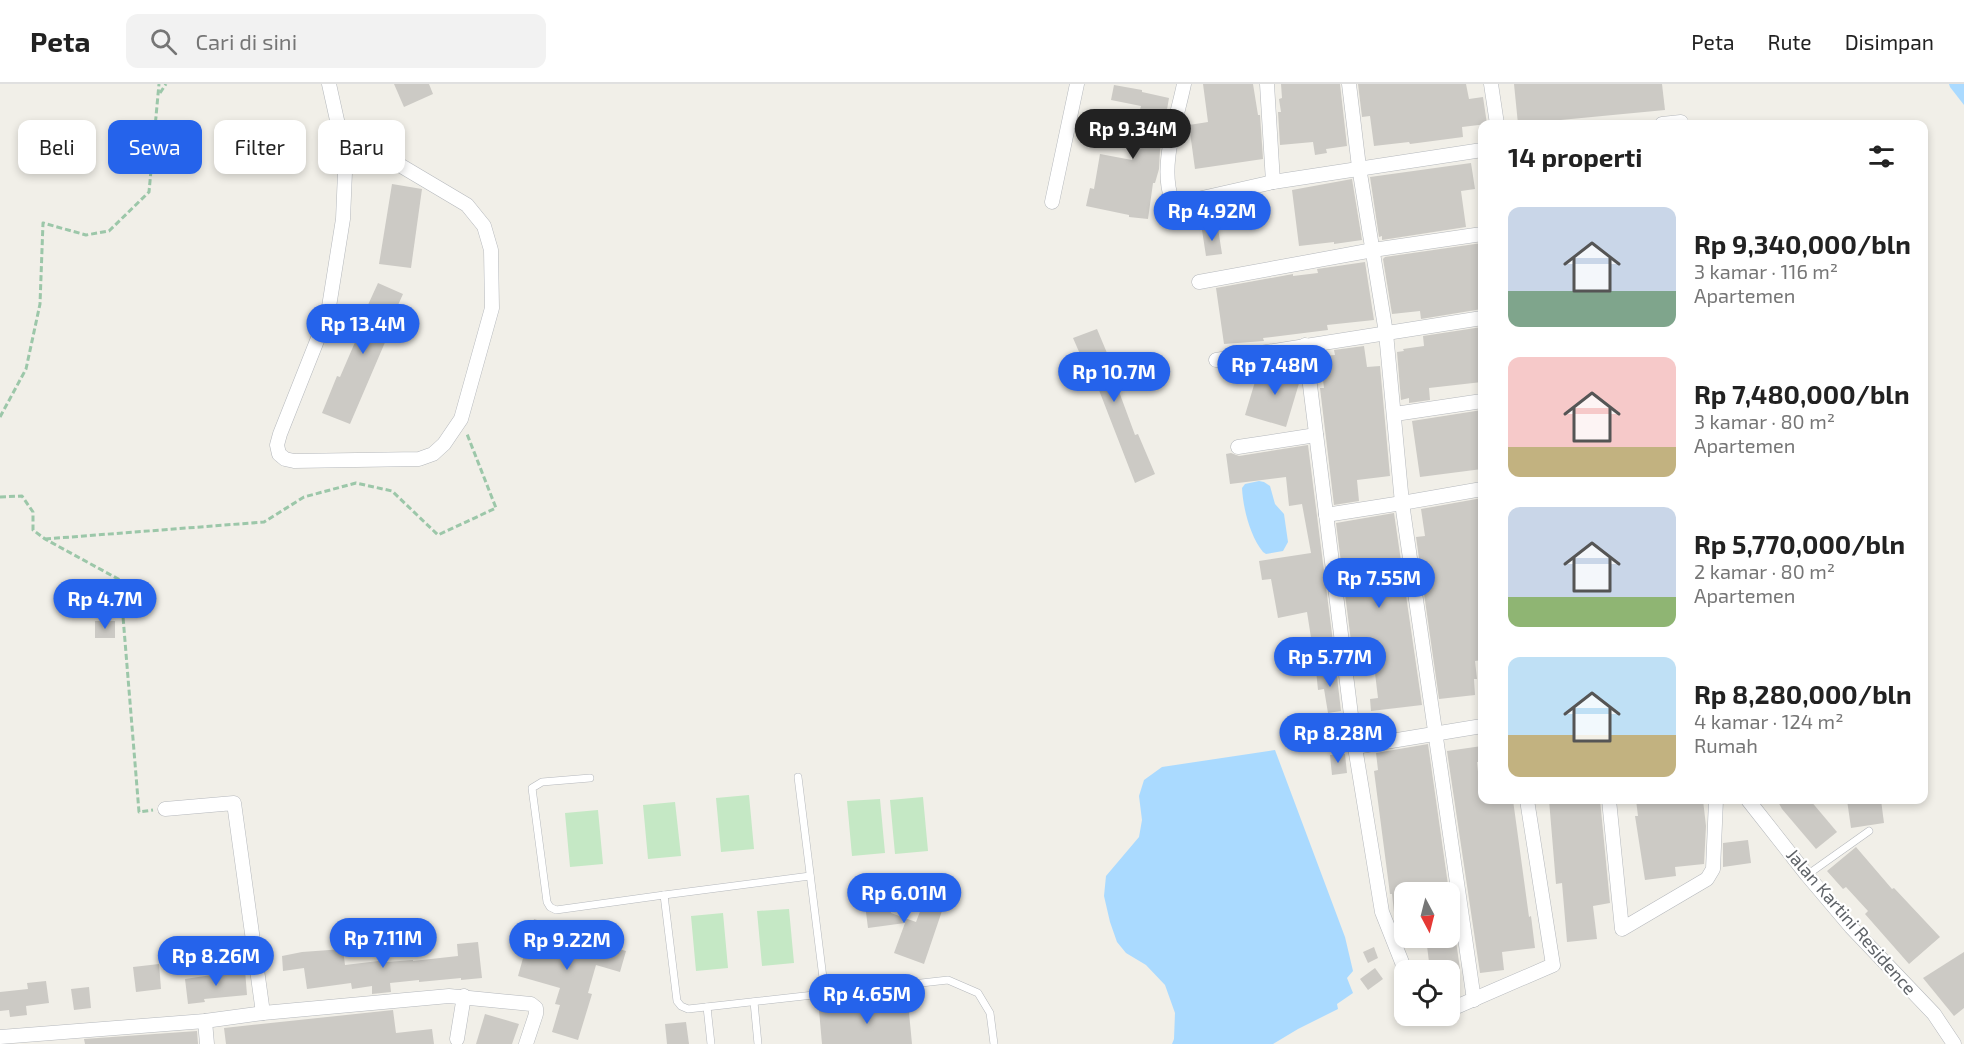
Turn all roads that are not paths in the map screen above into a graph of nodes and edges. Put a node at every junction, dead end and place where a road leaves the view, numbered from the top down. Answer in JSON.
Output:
{"nodes":[{"id":1,"x":329,"y":84,"type":"edge"},
{"id":2,"x":1077,"y":84,"type":"edge"},
{"id":3,"x":1184,"y":84,"type":"edge"},
{"id":4,"x":1267,"y":84,"type":"edge"},
{"id":5,"x":1349,"y":84,"type":"edge"},
{"id":6,"x":1491,"y":84,"type":"edge"},
{"id":7,"x":337,"y":120,"type":"edge"},
{"id":8,"x":1496,"y":120,"type":"edge"},
{"id":9,"x":339,"y":129,"type":"joint"},
{"id":10,"x":1478,"y":151,"type":"edge"},
{"id":11,"x":1359,"y":167,"type":"junction"},
{"id":12,"x":1273,"y":182,"type":"junction"},
{"id":13,"x":1052,"y":202,"type":"dead end"},
{"id":14,"x":1478,"y":235,"type":"edge"},
{"id":15,"x":1373,"y":250,"type":"junction"},
{"id":16,"x":1199,"y":282,"type":"dead end"},
{"id":17,"x":1478,"y":319,"type":"edge"},
{"id":18,"x":1386,"y":333,"type":"junction"},
{"id":19,"x":1305,"y":345,"type":"junction"},
{"id":20,"x":1216,"y":360,"type":"dead end"},
{"id":21,"x":1478,"y":402,"type":"edge"},
{"id":22,"x":1395,"y":414,"type":"junction"},
{"id":23,"x":1316,"y":435,"type":"junction"},
{"id":24,"x":1238,"y":447,"type":"dead end"},
{"id":25,"x":1478,"y":490,"type":"edge"},
{"id":26,"x":1402,"y":503,"type":"junction"},
{"id":27,"x":1326,"y":514,"type":"junction"},
{"id":28,"x":1478,"y":727,"type":"edge"},
{"id":29,"x":1437,"y":733,"type":"junction"},
{"id":30,"x":1355,"y":747,"type":"junction"},
{"id":31,"x":798,"y":777,"type":"dead end"},
{"id":32,"x":590,"y":778,"type":"dead end"},
{"id":33,"x":1528,"y":804,"type":"edge"},
{"id":34,"x":1609,"y":804,"type":"edge"},
{"id":35,"x":1716,"y":804,"type":"edge"},
{"id":36,"x":1751,"y":804,"type":"edge"},
{"id":37,"x":165,"y":809,"type":"road end"},
{"id":38,"x":1869,"y":831,"type":"dead end"},
{"id":39,"x":1807,"y":875,"type":"junction"},
{"id":40,"x":810,"y":876,"type":"junction"},
{"id":41,"x":664,"y":895,"type":"junction"},
{"id":42,"x":1401,"y":960,"type":"edge"},
{"id":43,"x":825,"y":994,"type":"junction"},
{"id":44,"x":464,"y":996,"type":"junction"},
{"id":45,"x":1474,"y":1000,"type":"junction"},
{"id":46,"x":754,"y":1002,"type":"junction"},
{"id":47,"x":1460,"y":1006,"type":"edge"},
{"id":48,"x":707,"y":1007,"type":"junction"},
{"id":49,"x":263,"y":1013,"type":"junction"},
{"id":50,"x":205,"y":1022,"type":"junction"},
{"id":51,"x":0,"y":1037,"type":"edge"},
{"id":52,"x":457,"y":1039,"type":"dead end"},
{"id":53,"x":207,"y":1044,"type":"edge"},
{"id":54,"x":526,"y":1044,"type":"edge"},
{"id":55,"x":711,"y":1044,"type":"edge"},
{"id":56,"x":758,"y":1044,"type":"edge"},
{"id":57,"x":994,"y":1044,"type":"edge"},
{"id":58,"x":1954,"y":1044,"type":"edge"}],
"edges":[{"from":1,"to":7,"type":"street"},
{"from":2,"to":13,"type":"street"},
{"from":3,"to":12,"type":"street"},
{"from":4,"to":12,"type":"street"},
{"from":5,"to":11,"type":"street"},
{"from":6,"to":8,"type":"street"},
{"from":9,"to":9,"type":"street"},
{"from":10,"to":11,"type":"street"},
{"from":11,"to":12,"type":"street"},
{"from":11,"to":15,"type":"street"},
{"from":14,"to":15,"type":"street"},
{"from":15,"to":16,"type":"street"},
{"from":15,"to":18,"type":"street"},
{"from":17,"to":18,"type":"street"},
{"from":18,"to":19,"type":"street"},
{"from":18,"to":22,"type":"street"},
{"from":19,"to":20,"type":"street"},
{"from":19,"to":23,"type":"street"},
{"from":21,"to":22,"type":"street"},
{"from":22,"to":26,"type":"street"},
{"from":23,"to":24,"type":"street"},
{"from":23,"to":27,"type":"street"},
{"from":25,"to":26,"type":"street"},
{"from":26,"to":27,"type":"street"},
{"from":26,"to":29,"type":"street"},
{"from":27,"to":30,"type":"street"},
{"from":28,"to":29,"type":"street"},
{"from":29,"to":30,"type":"street"},
{"from":29,"to":45,"type":"street"},
{"from":30,"to":42,"type":"street"},
{"from":31,"to":40,"type":"lane"},
{"from":32,"to":41,"type":"lane"},
{"from":33,"to":45,"type":"street"},
{"from":34,"to":35,"type":"street"},
{"from":36,"to":39,"type":"street","name":"Jalan Kartini Residence"},
{"from":37,"to":49,"type":"street"},
{"from":38,"to":39,"type":"lane"},
{"from":39,"to":58,"type":"street","name":"Jalan Kartini Residence"},
{"from":40,"to":41,"type":"lane"},
{"from":40,"to":43,"type":"lane"},
{"from":41,"to":48,"type":"lane"},
{"from":43,"to":46,"type":"lane"},
{"from":43,"to":57,"type":"lane"},
{"from":44,"to":49,"type":"street"},
{"from":44,"to":52,"type":"street"},
{"from":44,"to":54,"type":"street"},
{"from":45,"to":47,"type":"street"},
{"from":46,"to":48,"type":"lane"},
{"from":46,"to":56,"type":"lane"},
{"from":48,"to":55,"type":"lane"},
{"from":49,"to":50,"type":"street"},
{"from":50,"to":51,"type":"street"},
{"from":50,"to":53,"type":"street"}]}
